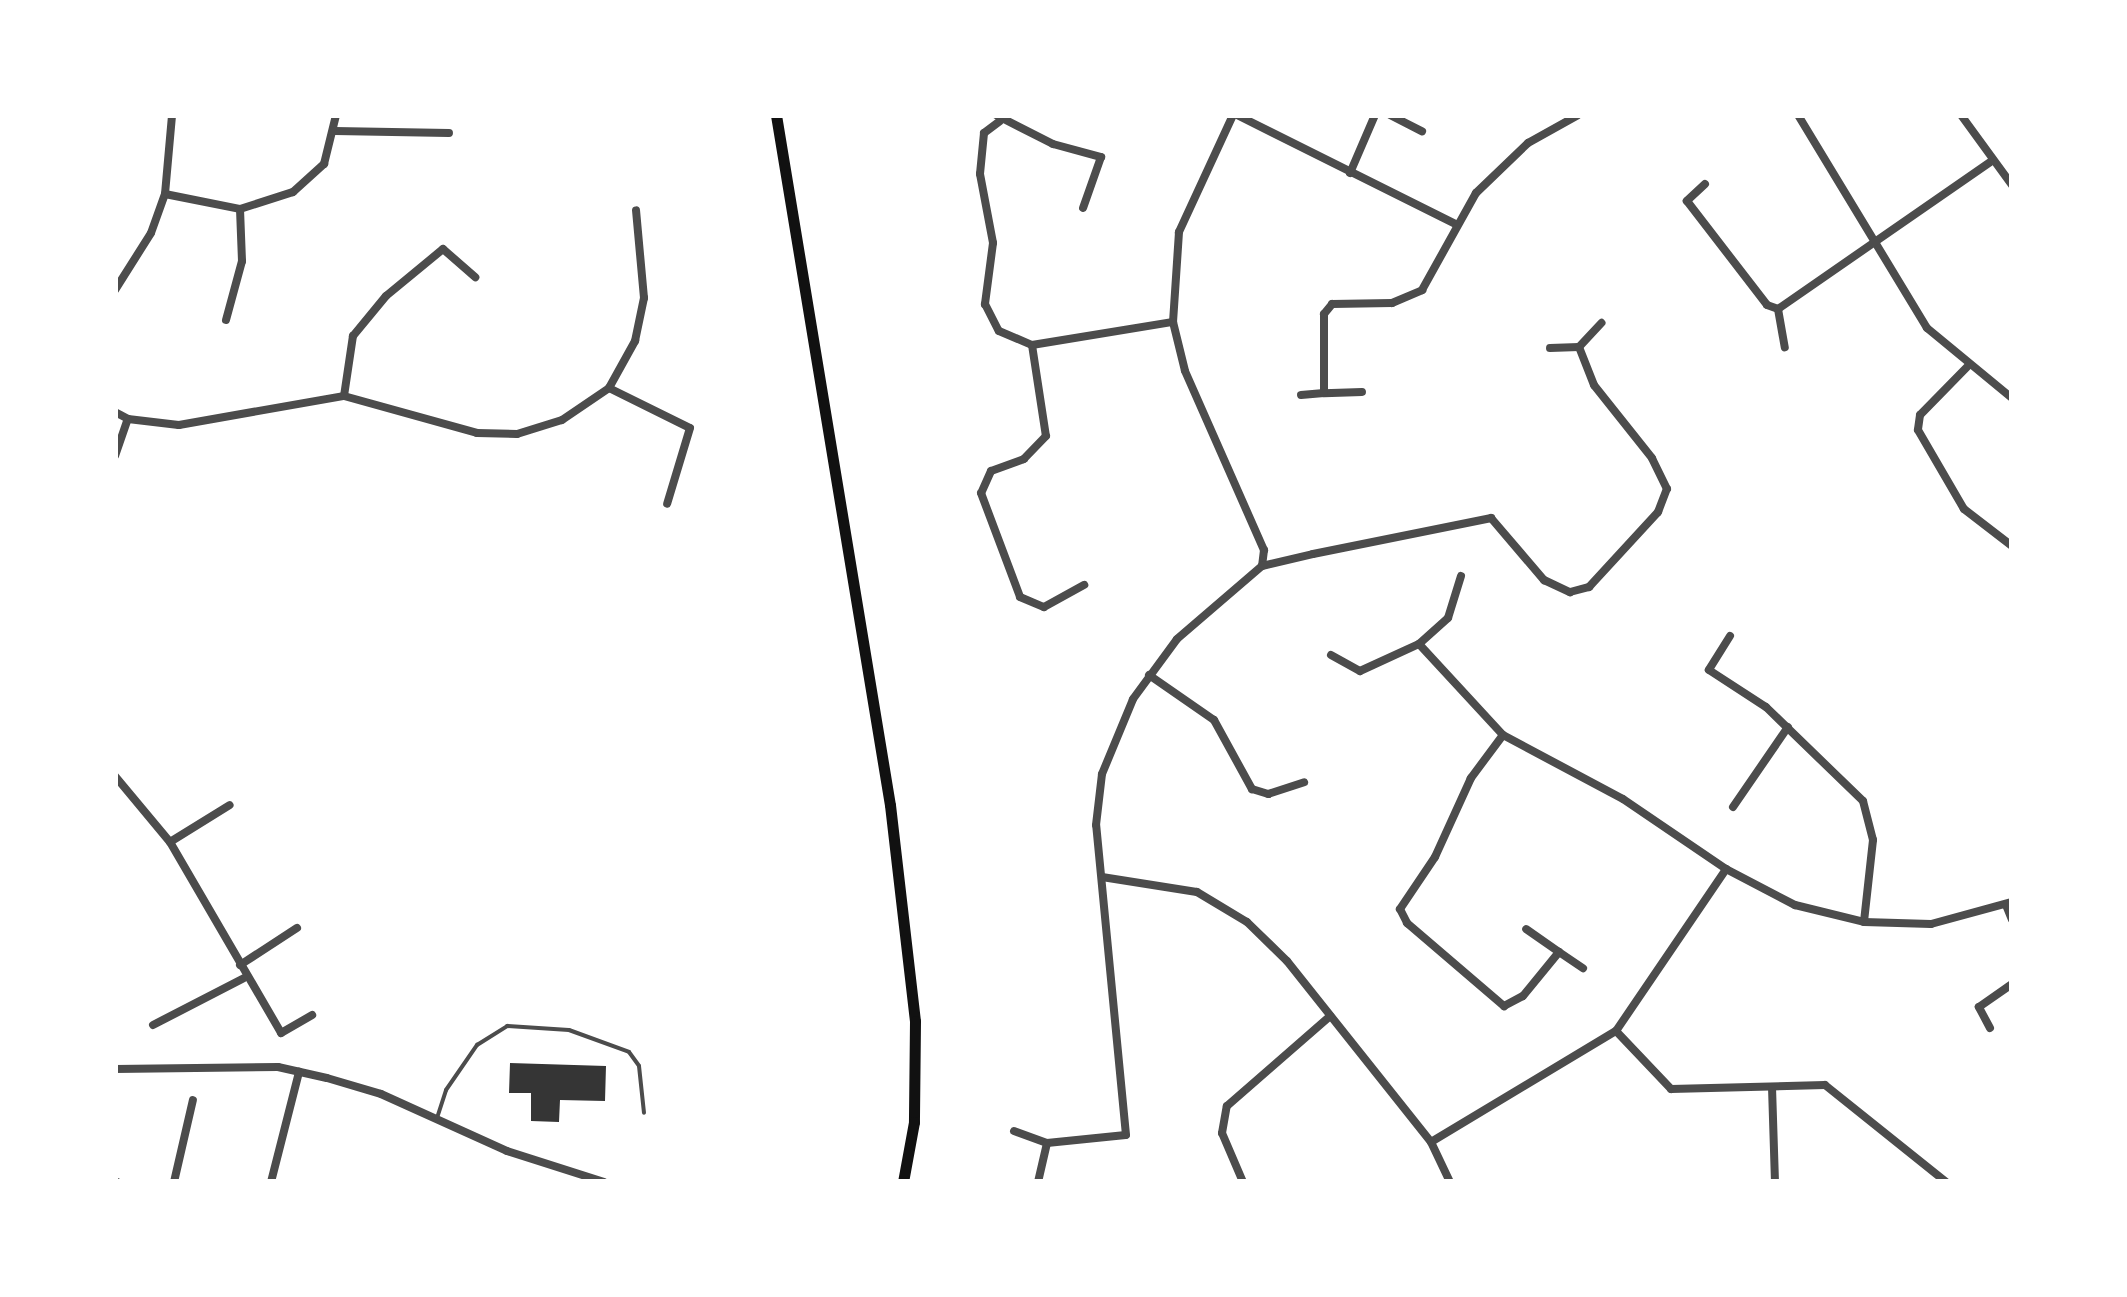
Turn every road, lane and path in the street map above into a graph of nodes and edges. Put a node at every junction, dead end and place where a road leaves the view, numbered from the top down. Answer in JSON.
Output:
{"nodes":[{"id":1,"x":172,"y":115,"type":"edge"},
{"id":2,"x":336,"y":115,"type":"edge"},
{"id":3,"x":776,"y":115,"type":"edge"},
{"id":4,"x":1235,"y":115,"type":"edge"},
{"id":5,"x":1374,"y":115,"type":"edge"},
{"id":6,"x":1390,"y":115,"type":"edge"},
{"id":7,"x":1578,"y":115,"type":"edge"},
{"id":8,"x":1798,"y":115,"type":"edge"},
{"id":9,"x":1961,"y":115,"type":"edge"},
{"id":10,"x":998,"y":118,"type":"edge"},
{"id":11,"x":335,"y":131,"type":"junction"},
{"id":12,"x":1422,"y":131,"type":"dead end"},
{"id":13,"x":449,"y":133,"type":"dead end"},
{"id":14,"x":1990,"y":162,"type":"junction"},
{"id":15,"x":1350,"y":173,"type":"junction"},
{"id":16,"x":1705,"y":184,"type":"dead end"},
{"id":17,"x":2012,"y":186,"type":"edge"},
{"id":18,"x":165,"y":194,"type":"junction"},
{"id":19,"x":1083,"y":208,"type":"dead end"},
{"id":20,"x":240,"y":209,"type":"junction"},
{"id":21,"x":636,"y":210,"type":"dead end"},
{"id":22,"x":1456,"y":224,"type":"junction"},
{"id":23,"x":1870,"y":241,"type":"junction"},
{"id":24,"x":115,"y":272,"type":"edge"},
{"id":25,"x":475,"y":277,"type":"dead end"},
{"id":26,"x":125,"y":279,"type":"junction"},
{"id":27,"x":115,"y":290,"type":"edge"},
{"id":28,"x":1778,"y":309,"type":"junction"},
{"id":29,"x":226,"y":320,"type":"dead end"},
{"id":30,"x":1172,"y":322,"type":"junction"},
{"id":31,"x":1601,"y":323,"type":"dead end"},
{"id":32,"x":1032,"y":345,"type":"junction"},
{"id":33,"x":1579,"y":347,"type":"junction"},
{"id":34,"x":1550,"y":348,"type":"dead end"},
{"id":35,"x":1784,"y":348,"type":"dead end"},
{"id":36,"x":1966,"y":367,"type":"junction"},
{"id":37,"x":609,"y":388,"type":"junction"},
{"id":38,"x":1362,"y":392,"type":"dead end"},
{"id":39,"x":1324,"y":393,"type":"junction"},
{"id":40,"x":1300,"y":395,"type":"dead end"},
{"id":41,"x":344,"y":396,"type":"junction"},
{"id":42,"x":2012,"y":398,"type":"edge"},
{"id":43,"x":115,"y":412,"type":"edge"},
{"id":44,"x":128,"y":420,"type":"junction"},
{"id":45,"x":115,"y":456,"type":"edge"},
{"id":46,"x":667,"y":504,"type":"dead end"},
{"id":47,"x":2012,"y":546,"type":"edge"},
{"id":48,"x":1262,"y":566,"type":"junction"},
{"id":49,"x":1460,"y":576,"type":"dead end"},
{"id":50,"x":1084,"y":585,"type":"dead end"},
{"id":51,"x":1730,"y":636,"type":"dead end"},
{"id":52,"x":1419,"y":644,"type":"junction"},
{"id":53,"x":1331,"y":654,"type":"dead end"},
{"id":54,"x":1149,"y":675,"type":"junction"},
{"id":55,"x":1788,"y":727,"type":"junction"},
{"id":56,"x":1503,"y":736,"type":"junction"},
{"id":57,"x":115,"y":776,"type":"edge"},
{"id":58,"x":1304,"y":782,"type":"dead end"},
{"id":59,"x":230,"y":805,"type":"dead end"},
{"id":60,"x":1732,"y":807,"type":"dead end"},
{"id":61,"x":170,"y":842,"type":"junction"},
{"id":62,"x":1726,"y":870,"type":"junction"},
{"id":63,"x":1102,"y":877,"type":"junction"},
{"id":64,"x":2009,"y":904,"type":"edge"},
{"id":65,"x":2012,"y":920,"type":"edge"},
{"id":66,"x":1864,"y":922,"type":"junction"},
{"id":67,"x":296,"y":928,"type":"dead end"},
{"id":68,"x":1526,"y":929,"type":"dead end"},
{"id":69,"x":1559,"y":952,"type":"junction"},
{"id":70,"x":240,"y":966,"type":"junction"},
{"id":71,"x":1583,"y":968,"type":"dead end"},
{"id":72,"x":244,"y":978,"type":"junction"},
{"id":73,"x":2012,"y":984,"type":"edge"},
{"id":74,"x":312,"y":1015,"type":"dead end"},
{"id":75,"x":1330,"y":1016,"type":"junction"},
{"id":76,"x":153,"y":1024,"type":"dead end"},
{"id":77,"x":1990,"y":1028,"type":"dead end"},
{"id":78,"x":1616,"y":1031,"type":"junction"},
{"id":79,"x":115,"y":1068,"type":"edge"},
{"id":80,"x":299,"y":1072,"type":"junction"},
{"id":81,"x":1772,"y":1087,"type":"junction"},
{"id":82,"x":193,"y":1100,"type":"dead end"},
{"id":83,"x":644,"y":1113,"type":"dead end"},
{"id":84,"x":436,"y":1121,"type":"junction"},
{"id":85,"x":1014,"y":1131,"type":"dead end"},
{"id":86,"x":1432,"y":1142,"type":"junction"},
{"id":87,"x":1047,"y":1143,"type":"junction"},
{"id":88,"x":174,"y":1182,"type":"edge"},
{"id":89,"x":271,"y":1182,"type":"edge"},
{"id":90,"x":604,"y":1182,"type":"edge"},
{"id":91,"x":903,"y":1182,"type":"edge"},
{"id":92,"x":1038,"y":1182,"type":"edge"},
{"id":93,"x":1243,"y":1182,"type":"edge"},
{"id":94,"x":1450,"y":1182,"type":"edge"},
{"id":95,"x":1775,"y":1182,"type":"edge"},
{"id":96,"x":1946,"y":1182,"type":"edge"}],
"edges":[{"from":1,"to":18,"type":"street"},
{"from":2,"to":11,"type":"street"},
{"from":3,"to":91,"type":"main road"},
{"from":4,"to":15,"type":"street"},
{"from":4,"to":30,"type":"street"},
{"from":5,"to":15,"type":"street"},
{"from":6,"to":12,"type":"street"},
{"from":7,"to":22,"type":"street"},
{"from":8,"to":23,"type":"street"},
{"from":9,"to":14,"type":"street"},
{"from":10,"to":19,"type":"street"},
{"from":10,"to":32,"type":"street"},
{"from":11,"to":13,"type":"street"},
{"from":11,"to":20,"type":"street"},
{"from":14,"to":17,"type":"street"},
{"from":14,"to":23,"type":"street"},
{"from":15,"to":22,"type":"street"},
{"from":16,"to":28,"type":"street"},
{"from":18,"to":20,"type":"street"},
{"from":18,"to":26,"type":"street"},
{"from":20,"to":29,"type":"street"},
{"from":21,"to":37,"type":"street"},
{"from":22,"to":39,"type":"street"},
{"from":23,"to":28,"type":"street"},
{"from":23,"to":36,"type":"street"},
{"from":24,"to":26,"type":"street"},
{"from":25,"to":41,"type":"street"},
{"from":26,"to":27,"type":"street"},
{"from":28,"to":35,"type":"street"},
{"from":30,"to":32,"type":"street"},
{"from":30,"to":48,"type":"street"},
{"from":31,"to":33,"type":"street"},
{"from":32,"to":50,"type":"street"},
{"from":33,"to":34,"type":"street"},
{"from":33,"to":48,"type":"street"},
{"from":36,"to":42,"type":"street"},
{"from":36,"to":47,"type":"street"},
{"from":37,"to":41,"type":"street"},
{"from":37,"to":46,"type":"street"},
{"from":38,"to":39,"type":"street"},
{"from":39,"to":40,"type":"street"},
{"from":41,"to":44,"type":"street"},
{"from":43,"to":44,"type":"street"},
{"from":44,"to":45,"type":"street"},
{"from":48,"to":54,"type":"street"},
{"from":49,"to":52,"type":"street"},
{"from":51,"to":55,"type":"street"},
{"from":52,"to":53,"type":"street"},
{"from":52,"to":56,"type":"street"},
{"from":54,"to":58,"type":"street"},
{"from":54,"to":63,"type":"street"},
{"from":55,"to":60,"type":"street"},
{"from":55,"to":66,"type":"street"},
{"from":56,"to":62,"type":"street"},
{"from":56,"to":69,"type":"street"},
{"from":57,"to":61,"type":"street"},
{"from":59,"to":61,"type":"street"},
{"from":61,"to":70,"type":"street"},
{"from":62,"to":66,"type":"street"},
{"from":62,"to":78,"type":"street"},
{"from":63,"to":75,"type":"street"},
{"from":63,"to":87,"type":"street"},
{"from":64,"to":65,"type":"street"},
{"from":64,"to":66,"type":"street"},
{"from":67,"to":70,"type":"street"},
{"from":68,"to":69,"type":"street"},
{"from":69,"to":71,"type":"street"},
{"from":70,"to":72,"type":"street"},
{"from":72,"to":74,"type":"street"},
{"from":72,"to":76,"type":"street"},
{"from":73,"to":77,"type":"street"},
{"from":75,"to":86,"type":"street"},
{"from":75,"to":93,"type":"street"},
{"from":78,"to":81,"type":"street"},
{"from":78,"to":86,"type":"street"},
{"from":79,"to":80,"type":"street"},
{"from":80,"to":84,"type":"street"},
{"from":80,"to":89,"type":"street"},
{"from":81,"to":95,"type":"street"},
{"from":81,"to":96,"type":"street"},
{"from":82,"to":88,"type":"street"},
{"from":83,"to":84,"type":"lane"},
{"from":84,"to":90,"type":"street"},
{"from":85,"to":87,"type":"street"},
{"from":86,"to":94,"type":"street"},
{"from":87,"to":92,"type":"street"}]}
